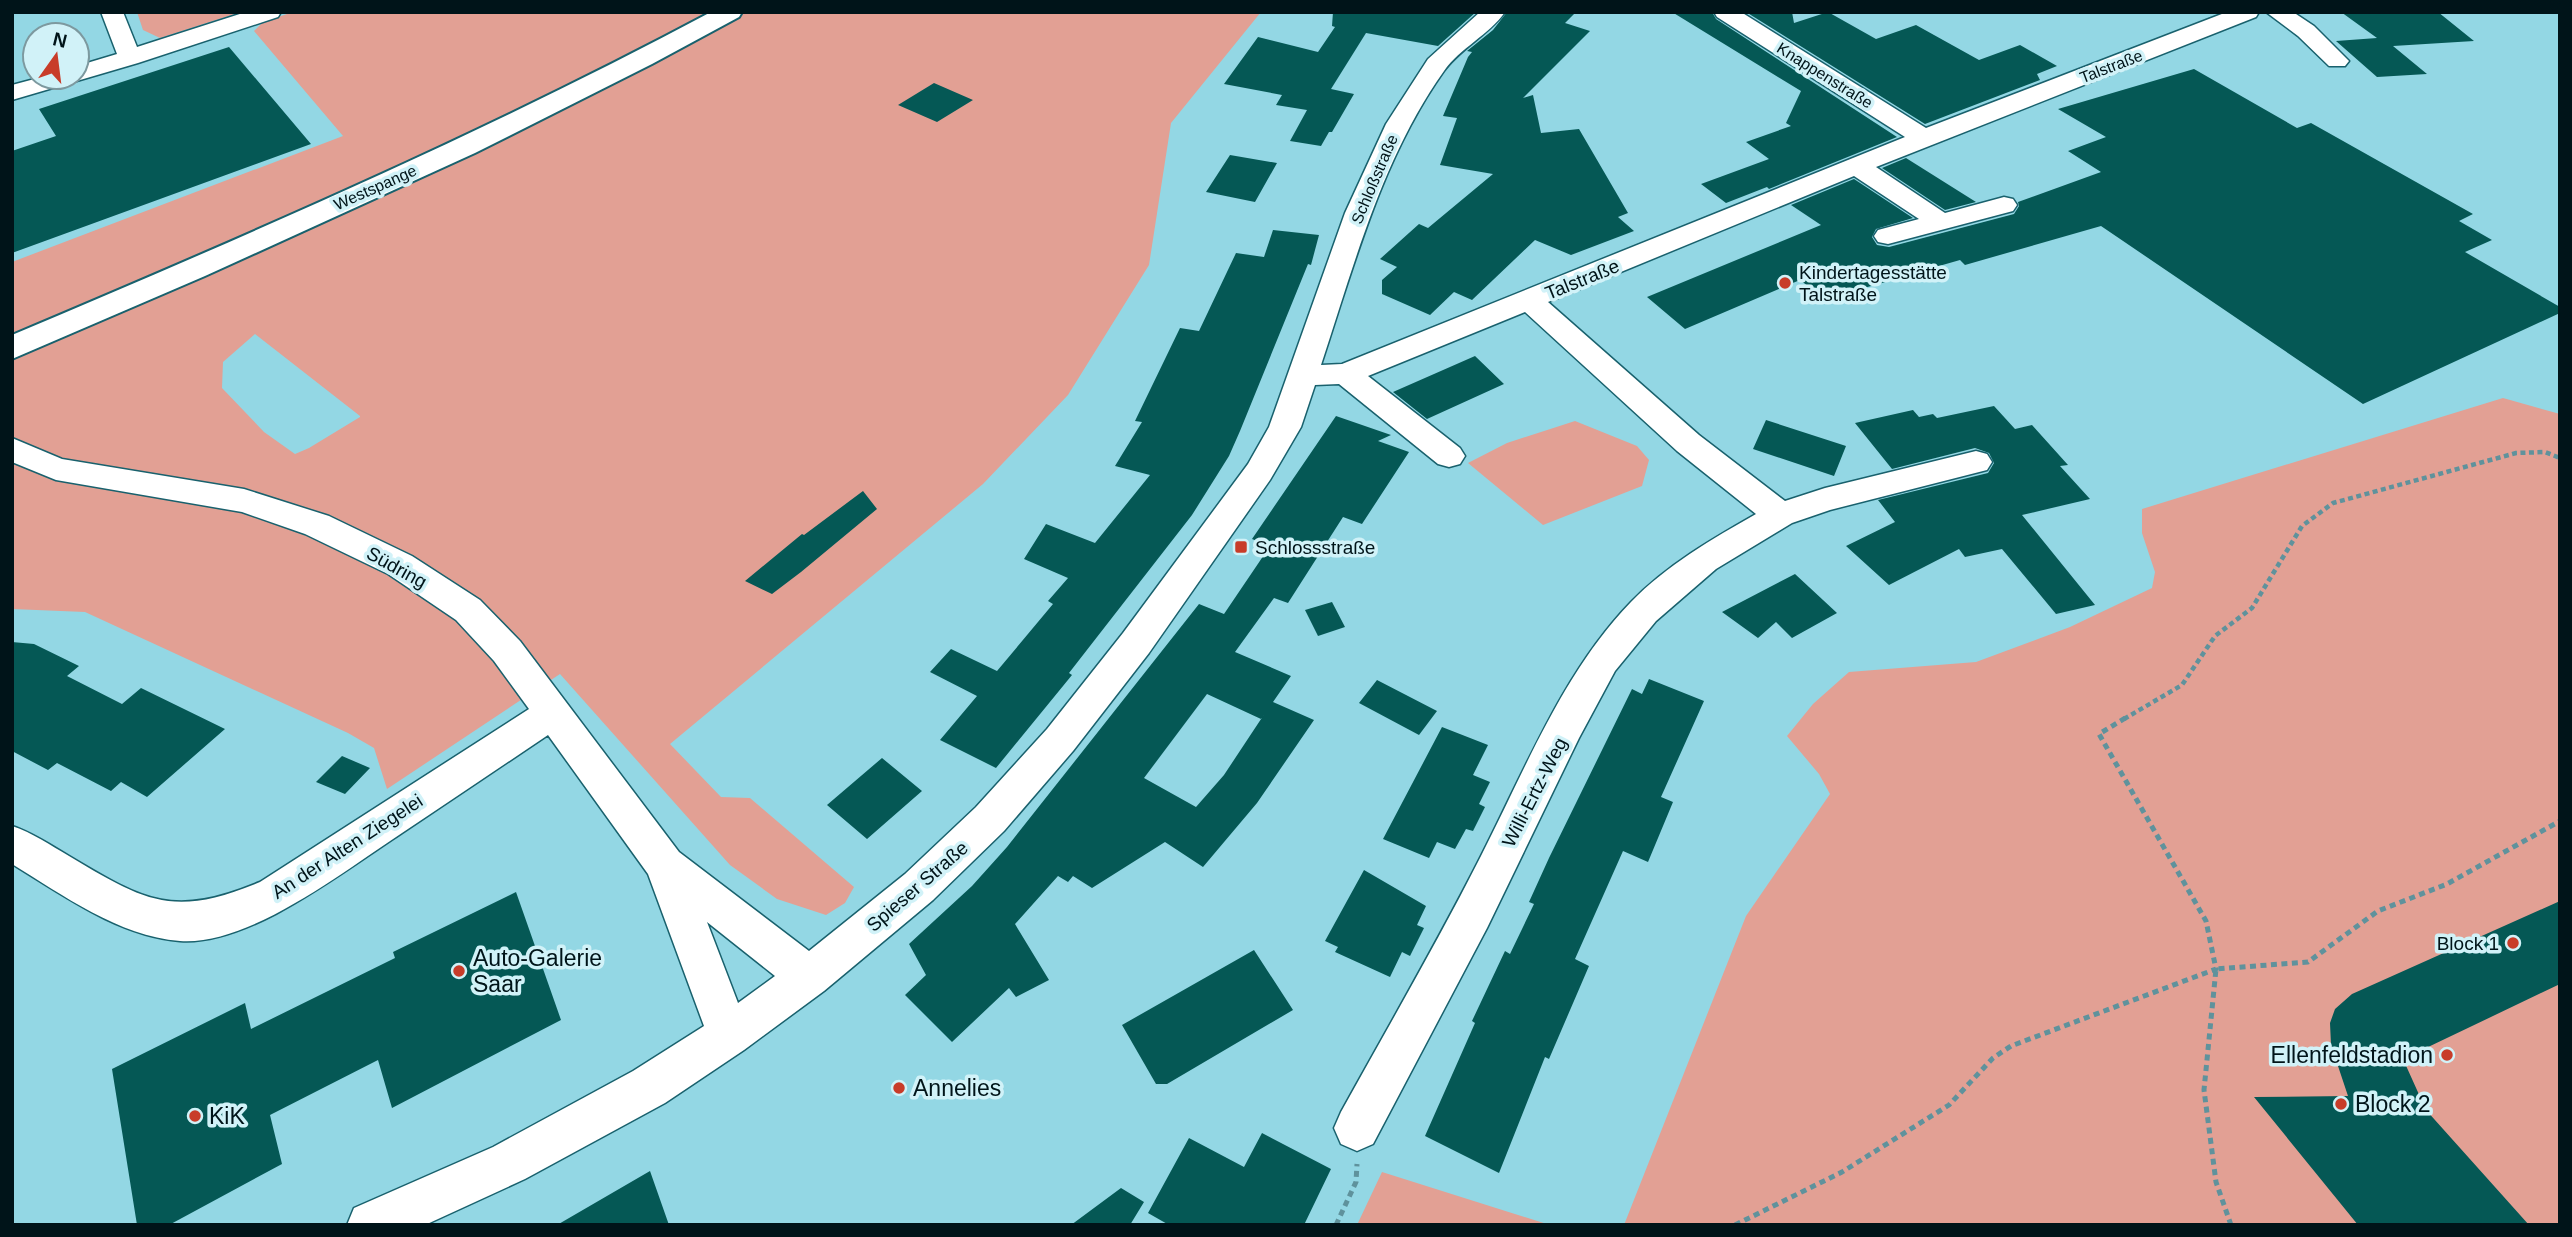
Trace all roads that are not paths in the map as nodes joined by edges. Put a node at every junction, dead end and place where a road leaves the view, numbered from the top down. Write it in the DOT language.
graph roads {
  1 [pos="113,12"];
  2 [pos="270,12"];
  3 [pos="730,12"];
  4 [pos="1494,12"];
  5 [pos="1725,12"];
  6 [pos="2248,12"];
  7 [pos="2277,12"];
  8 [pos="130,58"];
  9 [pos="2337,61"];
  10 [pos="91,70"];
  11 [pos="1924,138"];
  12 [pos="1857,166"];
  13 [pos="2004,205"];
  14 [pos="1941,222"];
  15 [pos="1888,236"];
  16 [pos="1529,300"];
  17 [pos="12,348"];
  18 [pos="1346,374"];
  19 [pos="1303,375"];
  20 [pos="12,449"];
  21 [pos="1449,456"];
  22 [pos="1976,462"];
  23 [pos="1780,515"];
  24 [pos="554,712"];
  25 [pos="12,843"];
  26 [pos="665,865"];
  27 [pos="808,977"];
  28 [pos="729,1035"];
  29 [pos="1357,1128"];
  30 [pos="372,1225"];
  1 -- 8 [label="street"];
  2 -- 8 [label="street"];
  3 -- 17 [label="main road, Westspange"];
  4 -- 19 [label="street, Schloßstraße"];
  5 -- 11 [label="street, Knappenstraße"];
  6 -- 11 [label="street, Talstraße"];
  7 -- 9 [label="street"];
  8 -- 10 [label="street"];
  11 -- 12 [label="street, Talstraße"];
  12 -- 14 [label="street"];
  12 -- 16 [label="street, Talstraße"];
  13 -- 14 [label="street"];
  14 -- 15 [label="street"];
  16 -- 18 [label="street, Talstraße"];
  16 -- 23 [label="street"];
  18 -- 19 [label="street, Talstraße"];
  18 -- 21 [label="street"];
  19 -- 27 [label="street, Spieser Straße"];
  20 -- 24 [label="street, Südring"];
  22 -- 23 [label="street, Willi-Ertz-Weg"];
  23 -- 29 [label="street, Willi-Ertz-Weg"];
  24 -- 25 [label="street, An der Alten Ziegelei"];
  24 -- 26 [label="street, Südring"];
  26 -- 27 [label="street, Südring"];
  26 -- 28 [label="street, Südring"];
  27 -- 28 [label="street, Spieser Straße"];
  28 -- 30 [label="street, Spieser Straße"];
}
